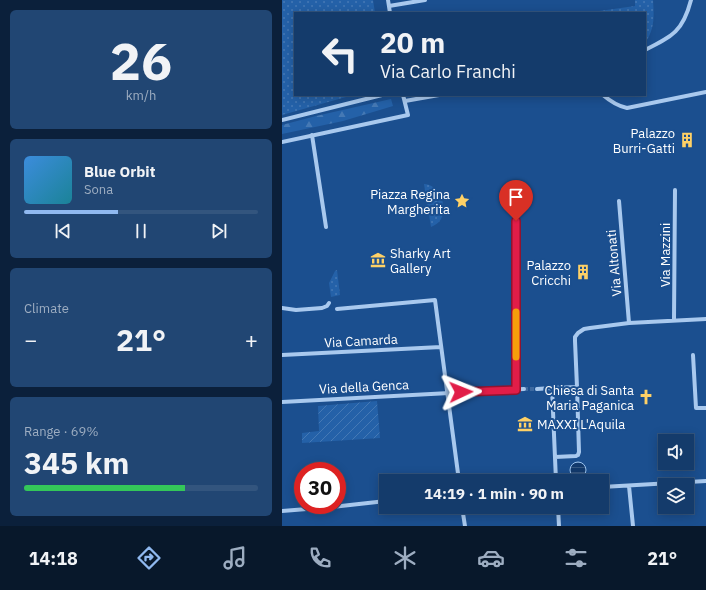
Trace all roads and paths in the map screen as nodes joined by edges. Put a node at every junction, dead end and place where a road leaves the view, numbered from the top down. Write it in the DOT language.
graph roads {
  1 [pos="388,0"];
  2 [pos="425,0"];
  3 [pos="691,0"];
  4 [pos="389,6"];
  5 [pos="390,12"];
  6 [pos="646,49"];
  7 [pos="706,92"];
  8 [pos="378,96"];
  9 [pos="403,96"];
  10 [pos="433,96"];
  11 [pos="604,96"];
  12 [pos="405,101"];
  13 [pos="282,120"];
  14 [pos="312,135"];
  15 [pos="282,142"];
  16 [pos="675,190"];
  17 [pos="619,201"];
  18 [pos="516,221"];
  19 [pos="326,227"];
  20 [pos="329,303"];
  21 [pos="282,308"];
  22 [pos="337,309"];
  23 [pos="706,319"];
  24 [pos="674,320"];
  25 [pos="629,323"];
  26 [pos="441,347"];
  27 [pos="282,354"];
  28 [pos="693,356"];
  29 [pos="577,387"];
  30 [pos="552,388"];
  31 [pos="524,389"];
  32 [pos="537,389"];
  33 [pos="516,390"];
  34 [pos="447,393"];
  35 [pos="282,402"];
  36 [pos="706,408"];
  37 [pos="554,457"];
  38 [pos="458,474"];
  39 [pos="555,474"];
  40 [pos="706,481"];
  41 [pos="629,486"];
  42 [pos="609,487"];
  43 [pos="379,502"];
  44 [pos="282,510"];
  45 [pos="463,514"];
  46 [pos="558,514"];
  47 [pos="464,526"];
  48 [pos="559,526"];
  49 [pos="633,526"];
  1 -- 4 [label="street"];
  2 -- 4 [label="street"];
  3 -- 6 [label="street"];
  4 -- 5 [label="street"];
  7 -- 11 [label="street"];
  8 -- 13 [label="street"];
  9 -- 12 [label="street"];
  10 -- 12 [label="street"];
  12 -- 14 [label="street"];
  14 -- 15 [label="street"];
  14 -- 19 [label="street"];
  16 -- 24 [label="street, Via Mazzini"];
  17 -- 25 [label="street, Via Altonati"];
  18 -- 33 [label="street"];
  20 -- 21 [label="street"];
  22 -- 26 [label="street"];
  23 -- 24 [label="street"];
  24 -- 25 [label="street"];
  25 -- 29 [label="street"];
  26 -- 27 [label="street, Via Camarda"];
  26 -- 34 [label="street"];
  28 -- 36 [label="street"];
  29 -- 30 [label="street"];
  29 -- 37 [label="street"];
  30 -- 32 [label="street"];
  30 -- 37 [label="street"];
  31 -- 33 [label="street, Via della Genca"];
  33 -- 34 [label="street, Via della Genca"];
  34 -- 35 [label="street, Via della Genca"];
  34 -- 38 [label="street"];
  37 -- 39 [label="street"];
  40 -- 41 [label="street"];
  41 -- 42 [label="street"];
  41 -- 49 [label="street"];
  43 -- 44 [label="street"];
  45 -- 47 [label="street"];
  46 -- 48 [label="street"];
}
